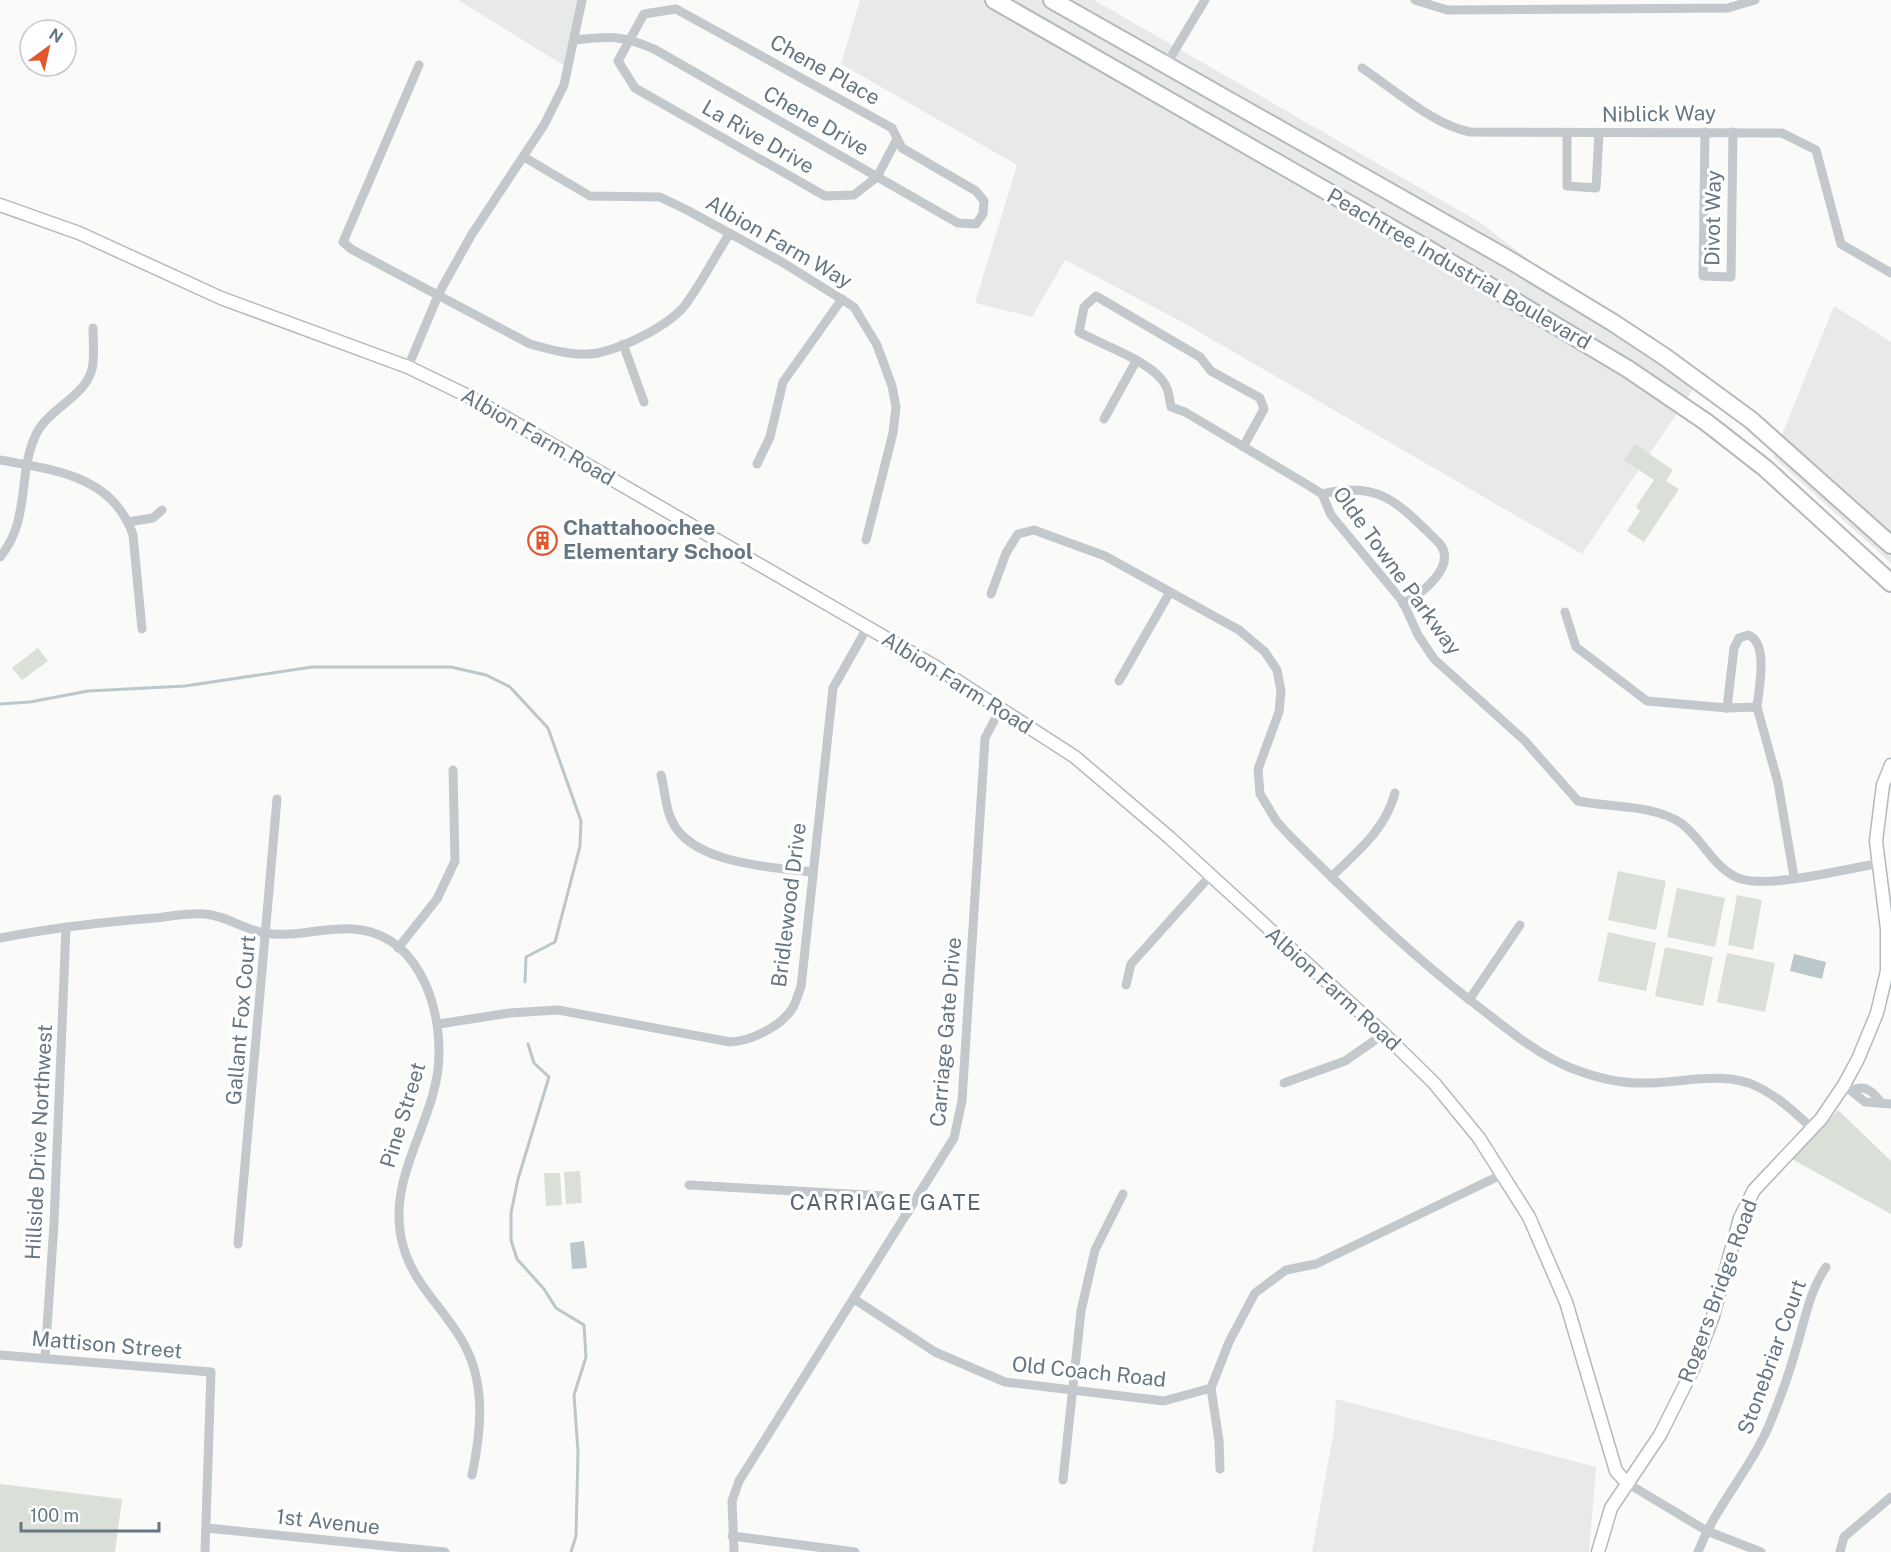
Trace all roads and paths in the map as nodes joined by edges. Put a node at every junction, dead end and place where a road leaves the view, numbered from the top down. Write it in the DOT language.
graph roads {
  1 [pos="582,0"];
  2 [pos="994,0"];
  3 [pos="1052,0"];
  4 [pos="1205,0"];
  5 [pos="1415,0"];
  6 [pos="1755,0"];
  7 [pos="1520,4"];
  8 [pos="628,38"];
  9 [pos="575,40"];
  10 [pos="1166,64"];
  11 [pos="419,65"];
  12 [pos="1362,68"];
  13 [pos="1705,132"];
  14 [pos="1733,132"];
  15 [pos="1599,133"];
  16 [pos="1567,134"];
  17 [pos="897,139"];
  18 [pos="524,157"];
  19 [pos="877,177"];
  20 [pos="0,205"];
  21 [pos="983,214"];
  22 [pos="730,233"];
  23 [pos="1891,273"];
  24 [pos="439,293"];
  25 [pos="842,299"];
  26 [pos="93,328"];
  27 [pos="623,344"];
  28 [pos="1136,361"];
  29 [pos="408,367"];
  30 [pos="644,402"];
  31 [pos="1104,419"];
  32 [pos="1243,447"];
  33 [pos="0,460"];
  34 [pos="758,464"];
  35 [pos="29,466"];
  36 [pos="1322,494"];
  37 [pos="162,510"];
  38 [pos="128,522"];
  39 [pos="866,540"];
  40 [pos="1891,544"];
  41 [pos="0,557"];
  42 [pos="1891,583"];
  43 [pos="1170,592"];
  44 [pos="991,594"];
  45 [pos="1403,604"];
  46 [pos="1565,612"];
  47 [pos="867,628"];
  48 [pos="142,629"];
  49 [pos="1119,681"];
  50 [pos="1758,707"];
  51 [pos="1001,708"];
  52 [pos="1727,708"];
  53 [pos="1891,765"];
  54 [pos="453,770"];
  55 [pos="661,775"];
  56 [pos="1395,793"];
  57 [pos="278,799"];
  58 [pos="1877,864"];
  59 [pos="812,872"];
  60 [pos="1210,876"];
  61 [pos="1331,877"];
  62 [pos="1794,877"];
  63 [pos="1520,925"];
  64 [pos="66,927"];
  65 [pos="267,934"];
  66 [pos="0,938"];
  67 [pos="398,948"];
  68 [pos="1126,985"];
  69 [pos="1469,1000"];
  70 [pos="439,1024"];
  71 [pos="1384,1034"];
  72 [pos="1284,1083"];
  73 [pos="1848,1087"];
  74 [pos="1871,1092"];
  75 [pos="1865,1102"];
  76 [pos="1881,1103"];
  77 [pos="1891,1104"];
  78 [pos="1812,1128"];
  79 [pos="1503,1174"];
  80 [pos="689,1185"];
  81 [pos="1123,1194"];
  82 [pos="908,1213"];
  83 [pos="238,1244"];
  84 [pos="1826,1267"];
  85 [pos="854,1299"];
  86 [pos="0,1354"];
  87 [pos="45,1358"];
  88 [pos="1211,1388"];
  89 [pos="1072,1389"];
  90 [pos="1220,1468"];
  91 [pos="472,1475"];
  92 [pos="1063,1480"];
  93 [pos="1627,1483"];
  94 [pos="1891,1497"];
  95 [pos="207,1528"];
  96 [pos="1707,1531"];
  97 [pos="732,1536"];
  98 [pos="358,1548"];
  99 [pos="205,1552"];
  100 [pos="445,1552"];
  101 [pos="734,1552"];
  102 [pos="855,1552"];
  103 [pos="1598,1552"];
  104 [pos="1698,1552"];
  105 [pos="1761,1552"];
  106 [pos="1840,1552"];
  1 -- 9 [label="street"];
  2 -- 42 [label="highway, Peachtree Industrial Boulevard"];
  3 -- 10 [label="highway, Peachtree Industrial Boulevard"];
  4 -- 10 [label="street"];
  5 -- 7 [label="street"];
  6 -- 7 [label="street"];
  8 -- 9 [label="street"];
  8 -- 17 [label="street, Chene Place"];
  8 -- 19 [label="street, Chene Drive"];
  8 -- 19 [label="street, La Rive Drive"];
  9 -- 18 [label="street"];
  10 -- 40 [label="highway, Peachtree Industrial Boulevard"];
  11 -- 24 [label="street"];
  12 -- 16 [label="street, Niblick Way"];
  13 -- 14 [label="street, Niblick Way"];
  13 -- 14 [label="street, Divot Way"];
  13 -- 15 [label="street, Niblick Way"];
  14 -- 23 [label="street, Niblick Way"];
  15 -- 16 [label="street, Niblick Way"];
  15 -- 16 [label="street"];
  17 -- 19 [label="street, La Rive Drive"];
  17 -- 21 [label="street, Chene Place"];
  18 -- 22 [label="street, Albion Farm Way"];
  18 -- 24 [label="street"];
  19 -- 21 [label="street, Chene Drive"];
  20 -- 29 [label="street, Albion Farm Road"];
  22 -- 25 [label="street, Albion Farm Way"];
  22 -- 27 [label="street"];
  24 -- 27 [label="street"];
  24 -- 29 [label="street"];
  25 -- 34 [label="street"];
  25 -- 39 [label="street, Albion Farm Way"];
  26 -- 35 [label="street"];
  27 -- 30 [label="street"];
  28 -- 31 [label="street"];
  28 -- 32 [label="street, Olde Towne Parkway"];
  28 -- 32 [label="street, Olde Towne Parkway"];
  29 -- 47 [label="street, Albion Farm Road"];
  32 -- 36 [label="street, Olde Towne Parkway"];
  33 -- 35 [label="street"];
  35 -- 38 [label="street"];
  35 -- 41 [label="street"];
  36 -- 45 [label="street, Olde Towne Parkway"];
  36 -- 45 [label="street"];
  37 -- 38 [label="street"];
  38 -- 48 [label="street"];
  43 -- 44 [label="street"];
  43 -- 49 [label="street"];
  43 -- 61 [label="street"];
  45 -- 62 [label="street, Olde Towne Parkway"];
  46 -- 52 [label="street"];
  47 -- 51 [label="street, Albion Farm Road"];
  47 -- 59 [label="street, Bridlewood Drive"];
  50 -- 52 [label="street"];
  50 -- 52 [label="street"];
  50 -- 62 [label="street"];
  51 -- 60 [label="street, Albion Farm Road"];
  51 -- 82 [label="street, Carriage Gate Drive"];
  53 -- 58 [label="street, Rogers Bridge Road"];
  54 -- 67 [label="street"];
  55 -- 59 [label="street"];
  56 -- 61 [label="street"];
  57 -- 65 [label="street, Gallant Fox Court"];
  58 -- 62 [label="street, Olde Towne Parkway"];
  58 -- 73 [label="street, Rogers Bridge Road"];
  59 -- 70 [label="street, Bridlewood Drive"];
  60 -- 68 [label="street"];
  60 -- 71 [label="street, Albion Farm Road"];
  61 -- 69 [label="street"];
  63 -- 69 [label="street"];
  64 -- 65 [label="street, Pine Street"];
  64 -- 66 [label="street, Pine Street"];
  64 -- 87 [label="street, Hillside Drive Northwest"];
  65 -- 67 [label="street, Pine Street"];
  65 -- 83 [label="street, Gallant Fox Court"];
  67 -- 70 [label="street, Pine Street"];
  69 -- 78 [label="street"];
  70 -- 91 [label="street, Pine Street"];
  71 -- 72 [label="street"];
  71 -- 79 [label="street, Albion Farm Road"];
  73 -- 74 [label="street"];
  73 -- 75 [label="street"];
  73 -- 78 [label="street, Rogers Bridge Road"];
  74 -- 75 [label="street"];
  74 -- 76 [label="street"];
  75 -- 76 [label="street"];
  76 -- 77 [label="street"];
  78 -- 93 [label="street, Rogers Bridge Road"];
  79 -- 88 [label="street"];
  79 -- 93 [label="street, Albion Farm Road"];
  80 -- 82 [label="street"];
  81 -- 89 [label="street"];
  82 -- 85 [label="street, Carriage Gate Drive"];
  84 -- 96 [label="street, Stonebriar Court"];
  85 -- 89 [label="street, Old Coach Road"];
  85 -- 97 [label="street, Carriage Gate Drive"];
  86 -- 87 [label="street, Mattison Street"];
  87 -- 95 [label="street, Mattison Street"];
  88 -- 89 [label="street, Old Coach Road"];
  88 -- 90 [label="street"];
  89 -- 92 [label="street"];
  93 -- 96 [label="street"];
  93 -- 103 [label="street, Rogers Bridge Road"];
  94 -- 106 [label="street"];
  95 -- 98 [label="street, 1st Avenue"];
  95 -- 99 [label="street"];
  96 -- 104 [label="street, Stonebriar Court"];
  96 -- 105 [label="street"];
  97 -- 101 [label="street, Carriage Gate Drive"];
  97 -- 102 [label="street"];
  98 -- 100 [label="street, 1st Avenue"];
}
